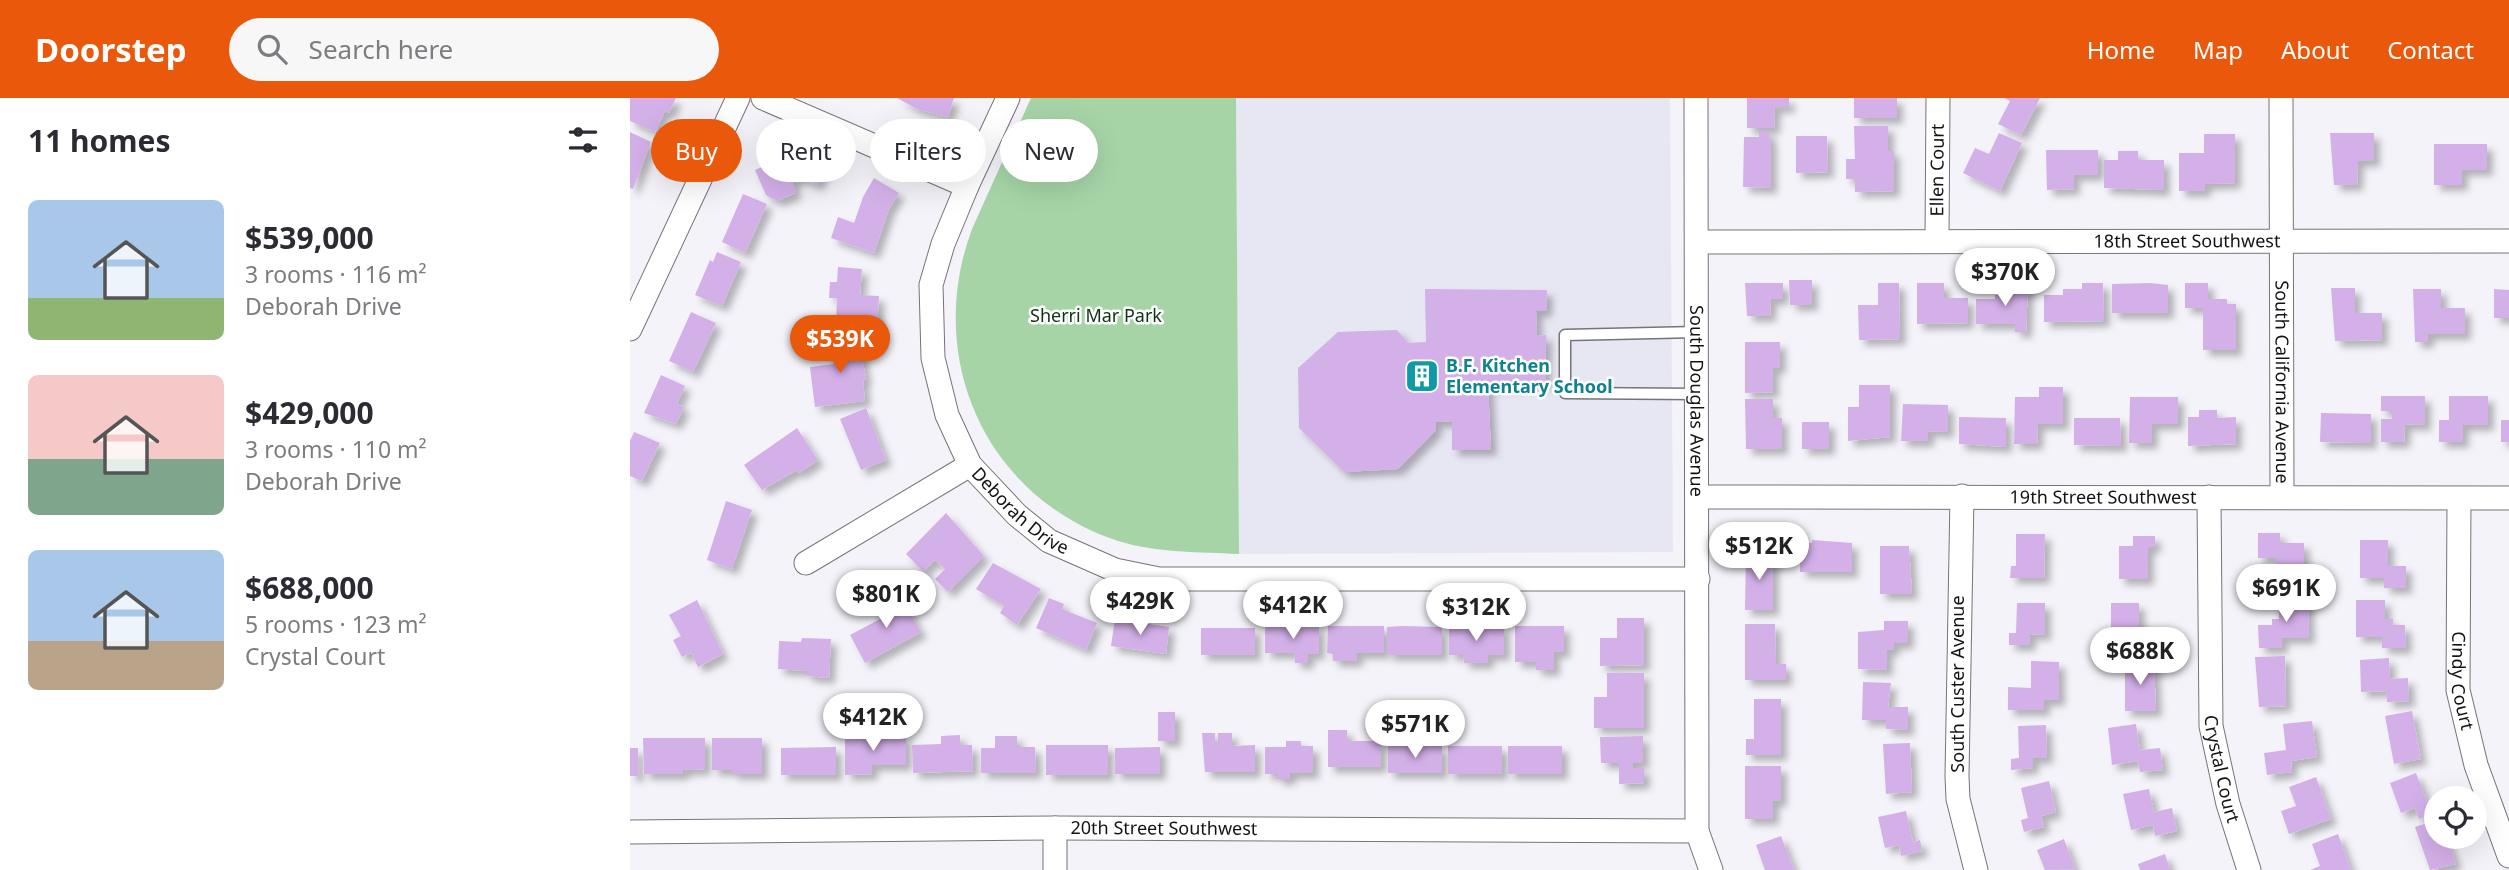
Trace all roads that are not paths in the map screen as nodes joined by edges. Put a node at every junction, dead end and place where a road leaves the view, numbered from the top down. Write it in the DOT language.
graph roads {
  1 [pos="738,98"];
  2 [pos="763,98"];
  3 [pos="1008,98"];
  4 [pos="1696,98"];
  5 [pos="1938,98"];
  6 [pos="2281,98"];
  7 [pos="967,186"];
  8 [pos="1937,240"];
  9 [pos="2282,241"];
  10 [pos="1697,242"];
  11 [pos="2509,242"];
  12 [pos="630,329"];
  13 [pos="1697,332"];
  14 [pos="1698,394"];
  15 [pos="970,465"];
  16 [pos="1962,496"];
  17 [pos="1699,497"];
  18 [pos="2209,498"];
  19 [pos="2282,498"];
  20 [pos="2509,498"];
  21 [pos="2459,499"];
  22 [pos="806,563"];
  23 [pos="1698,579"];
  24 [pos="1055,828"];
  25 [pos="1697,831"];
  26 [pos="630,832"];
  27 [pos="2509,856"];
  28 [pos="1055,870"];
  29 [pos="1712,870"];
  30 [pos="1976,870"];
  31 [pos="2249,870"];
  1 -- 12 [label="street"];
  2 -- 7 [label="street"];
  3 -- 7 [label="street, Deborah Drive"];
  4 -- 10 [label="street, South Douglas Avenue"];
  5 -- 8 [label="street, Ellen Court"];
  6 -- 9 [label="street, South California Avenue"];
  7 -- 15 [label="street, Deborah Drive"];
  8 -- 9 [label="street, 18th Street Southwest"];
  8 -- 10 [label="street, 18th Street Southwest"];
  9 -- 11 [label="street, 18th Street Southwest"];
  9 -- 19 [label="street, South California Avenue"];
  10 -- 13 [label="street, South Douglas Avenue"];
  13 -- 14 [label="street, South Douglas Avenue"];
  13 -- 14 [label="lane"];
  14 -- 17 [label="street, South Douglas Avenue"];
  15 -- 22 [label="street"];
  15 -- 23 [label="street, Deborah Drive"];
  16 -- 17 [label="street, 19th Street Southwest"];
  16 -- 18 [label="street, 19th Street Southwest"];
  16 -- 30 [label="street, South Custer Avenue"];
  17 -- 23 [label="street, South Douglas Avenue"];
  18 -- 19 [label="street, 19th Street Southwest"];
  18 -- 31 [label="street, Crystal Court"];
  19 -- 21 [label="street, 19th Street Southwest"];
  20 -- 21 [label="street, 19th Street Southwest"];
  21 -- 27 [label="street, Cindy Court"];
  23 -- 25 [label="street, South Douglas Avenue"];
  24 -- 25 [label="street, 20th Street Southwest"];
  24 -- 26 [label="street, 20th Street Southwest"];
  24 -- 28 [label="street"];
  25 -- 29 [label="street, South Douglas Avenue"];
}
